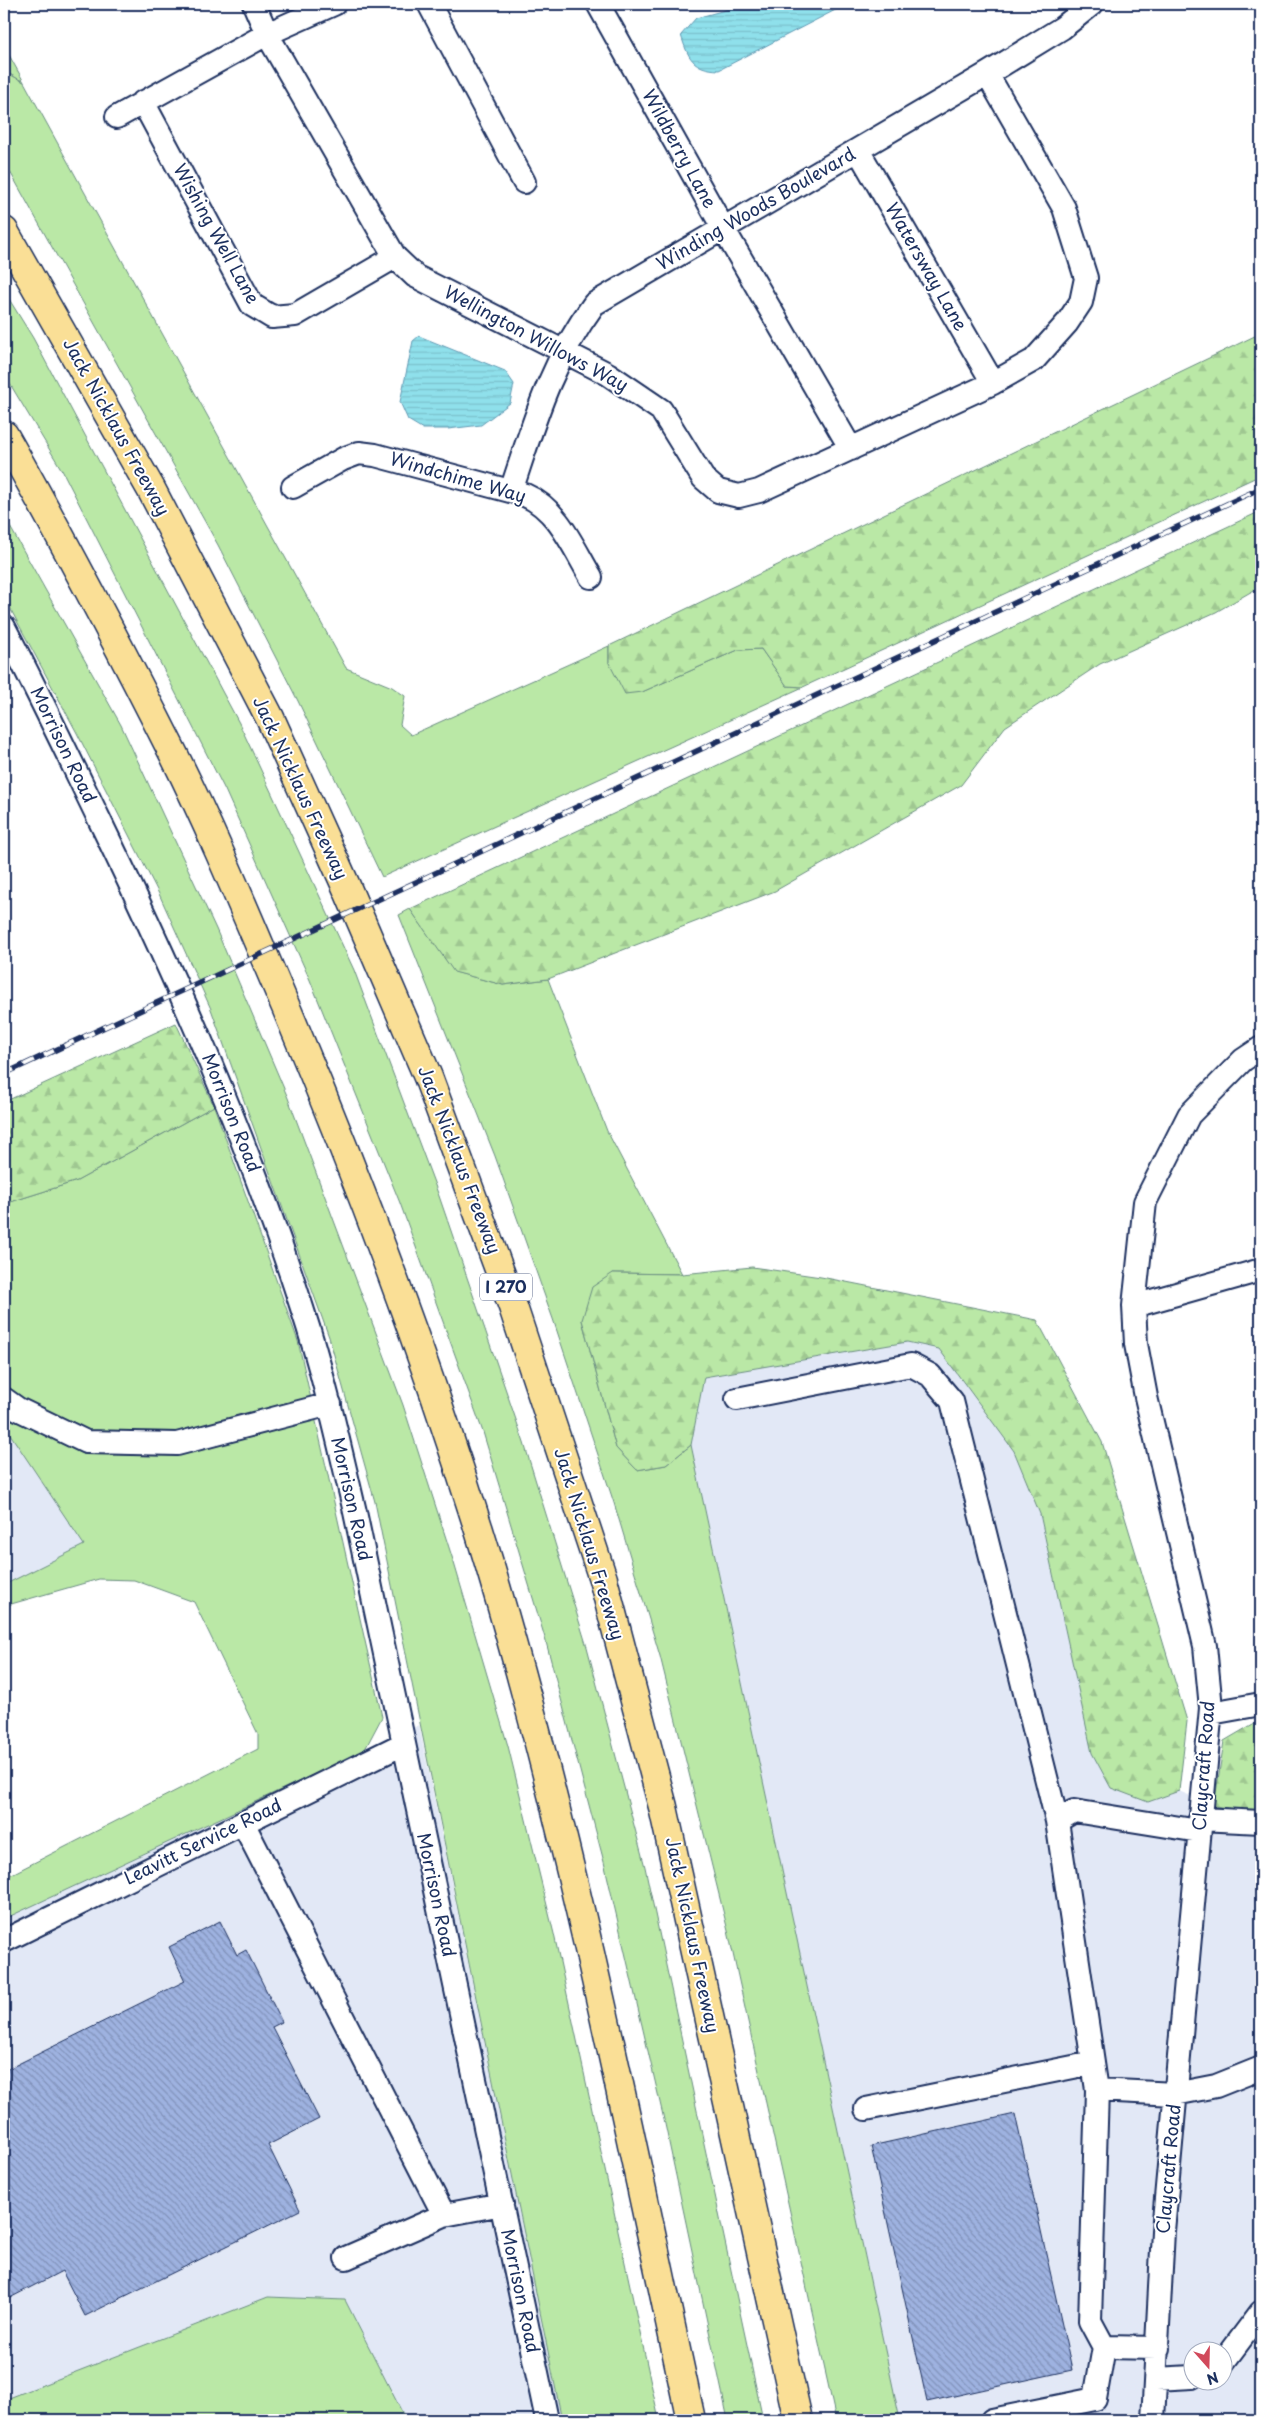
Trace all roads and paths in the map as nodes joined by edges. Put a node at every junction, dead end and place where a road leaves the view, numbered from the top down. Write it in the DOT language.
graph roads {
  1 [pos="254,4"];
  2 [pos="334,4"];
  3 [pos="429,4"];
  4 [pos="598,4"];
  5 [pos="1092,4"];
  6 [pos="267,34"];
  7 [pos="987,74"];
  8 [pos="143,102"];
  9 [pos="117,117"];
  10 [pos="858,150"];
  11 [pos="524,182"];
  12 [pos="723,228"];
  13 [pos="4,231"];
  14 [pos="395,257"];
  15 [pos="563,350"];
  16 [pos="993,384"];
  17 [pos="4,435"];
  18 [pos="851,449"];
  19 [pos="4,461"];
  20 [pos="293,487"];
  21 [pos="511,491"];
  22 [pos="42,503"];
  23 [pos="591,577"];
  24 [pos="4,627"];
  25 [pos="1252,1054"];
  26 [pos="1261,1270"];
  27 [pos="1134,1306"];
  28 [pos="4,1399"];
  29 [pos="737,1399"];
  30 [pos="330,1404"];
  31 [pos="1261,1704"];
  32 [pos="1211,1714"];
  33 [pos="403,1744"];
  34 [pos="1057,1821"];
  35 [pos="1261,1822"];
  36 [pos="242,1823"];
  37 [pos="1199,1825"];
  38 [pos="4,1941"];
  39 [pos="1093,2063"];
  40 [pos="1261,2068"];
  41 [pos="1097,2090"];
  42 [pos="1175,2094"];
  43 [pos="866,2109"];
  44 [pos="502,2204"];
  45 [pos="444,2215"];
  46 [pos="346,2258"];
  47 [pos="1261,2312"];
  48 [pos="1104,2347"];
  49 [pos="1158,2348"];
  50 [pos="1232,2351"];
  51 [pos="1182,2378"];
  52 [pos="1156,2379"];
  53 [pos="547,2420"];
  54 [pos="691,2420"];
  55 [pos="798,2420"];
  56 [pos="992,2420"];
  57 [pos="1153,2420"];
  1 -- 6 [label="street, Wellington Willows Way"];
  2 -- 6 [label="street"];
  3 -- 11 [label="street"];
  4 -- 12 [label="street, Wildberry Lane"];
  5 -- 7 [label="street, Winding Woods Boulevard"];
  6 -- 8 [label="street"];
  6 -- 14 [label="street, Wellington Willows Way"];
  7 -- 10 [label="street, Winding Woods Boulevard"];
  7 -- 16 [label="street, Wellington Willows Way"];
  8 -- 9 [label="street"];
  8 -- 14 [label="street, Wishing Well Lane"];
  10 -- 12 [label="street, Winding Woods Boulevard"];
  10 -- 16 [label="street, Watersway Lane"];
  12 -- 15 [label="street, Winding Woods Boulevard"];
  12 -- 18 [label="street, Wildberry Lane"];
  13 -- 55 [label="highway, Jack Nicklaus Freeway / I 270"];
  14 -- 15 [label="street, Wellington Willows Way"];
  15 -- 18 [label="street, Wellington Willows Way"];
  15 -- 21 [label="street, Winding Woods Boulevard"];
  16 -- 18 [label="street, Wellington Willows Way"];
  17 -- 22 [label="highway"];
  19 -- 22 [label="highway"];
  20 -- 21 [label="street, Windchime Way"];
  21 -- 23 [label="street, Windchime Way"];
  22 -- 54 [label="highway"];
  24 -- 30 [label="street, Morrison Road"];
  25 -- 27 [label="street, Claycraft Road"];
  26 -- 27 [label="street"];
  27 -- 32 [label="street, Claycraft Road"];
  28 -- 30 [label="street"];
  29 -- 34 [label="street"];
  30 -- 33 [label="street, Morrison Road"];
  31 -- 32 [label="street"];
  32 -- 37 [label="street, Claycraft Road"];
  33 -- 36 [label="street, Leavitt Service Road"];
  33 -- 44 [label="street, Morrison Road"];
  34 -- 37 [label="street"];
  34 -- 39 [label="street"];
  35 -- 37 [label="street"];
  36 -- 38 [label="street, Leavitt Service Road"];
  36 -- 45 [label="street"];
  37 -- 42 [label="street, Claycraft Road"];
  39 -- 41 [label="street"];
  39 -- 43 [label="street"];
  40 -- 42 [label="street"];
  41 -- 42 [label="street"];
  41 -- 48 [label="street"];
  42 -- 49 [label="street, Claycraft Road"];
  44 -- 45 [label="street"];
  44 -- 53 [label="street, Morrison Road"];
  45 -- 46 [label="street"];
  47 -- 50 [label="street"];
  48 -- 49 [label="street"];
  48 -- 56 [label="street"];
  49 -- 52 [label="street, Claycraft Road"];
  51 -- 52 [label="street"];
  52 -- 57 [label="street, Claycraft Road"];
}
